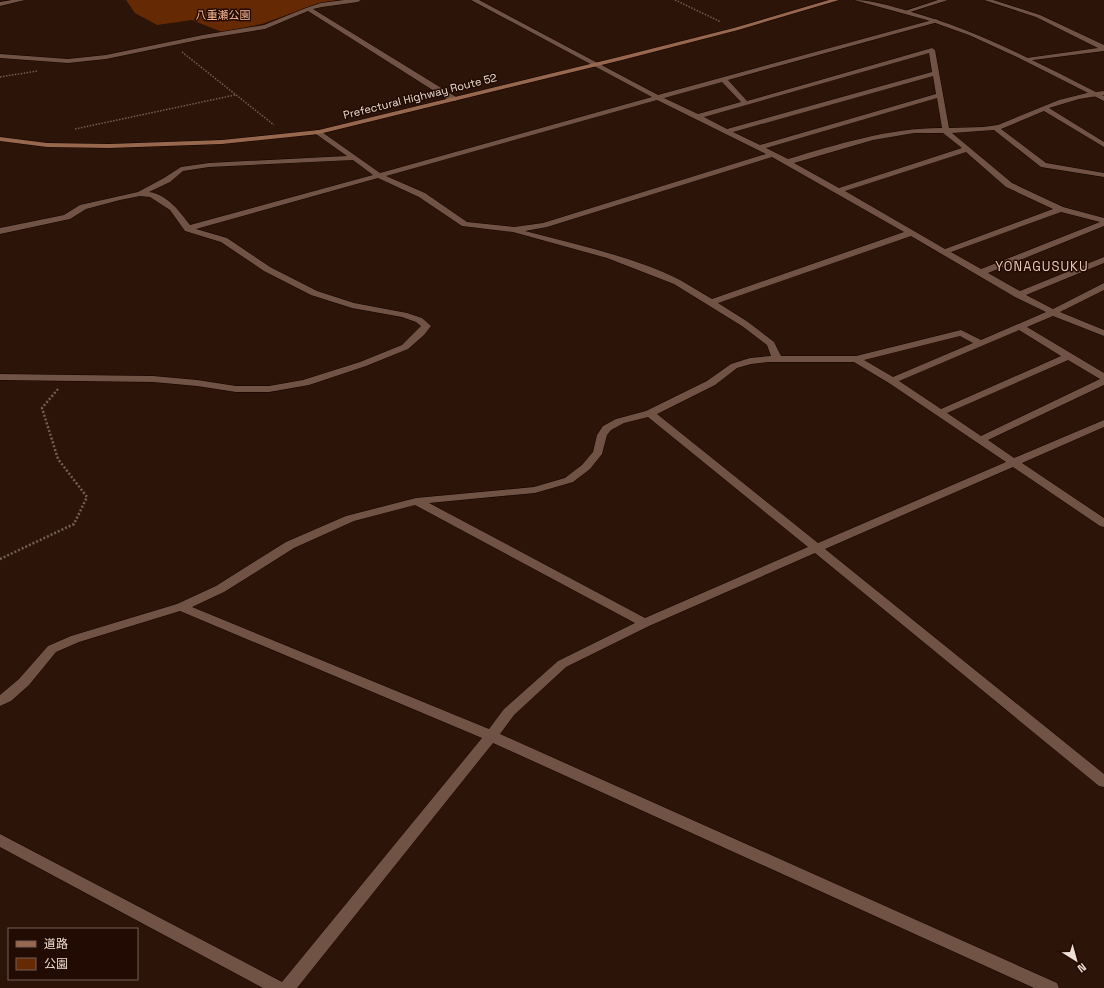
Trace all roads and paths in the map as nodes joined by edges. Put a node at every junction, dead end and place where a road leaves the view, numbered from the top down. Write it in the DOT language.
graph roads {
  1 [pos="22,0"];
  2 [pos="358,0"];
  3 [pos="474,0"];
  4 [pos="675,0"];
  5 [pos="836,0"];
  6 [pos="857,0"];
  7 [pos="945,0"];
  8 [pos="987,0"];
  9 [pos="0,4"];
  10 [pos="308,9"];
  11 [pos="906,12"];
  12 [pos="936,21"];
  13 [pos="736,29"];
  14 [pos="172,44"];
  15 [pos="1104,49"];
  16 [pos="0,56"];
  17 [pos="1027,60"];
  18 [pos="597,65"];
  19 [pos="936,74"];
  20 [pos="723,79"];
  21 [pos="1092,93"];
  22 [pos="1104,93"];
  23 [pos="235,95"];
  24 [pos="940,95"];
  25 [pos="657,97"];
  26 [pos="453,99"];
  27 [pos="1104,99"];
  28 [pos="745,103"];
  29 [pos="1044,108"];
  30 [pos="697,117"];
  31 [pos="996,128"];
  32 [pos="75,129"];
  33 [pos="946,131"];
  34 [pos="319,132"];
  35 [pos="727,132"];
  36 [pos="286,136"];
  37 [pos="0,139"];
  38 [pos="1104,145"];
  39 [pos="760,147"];
  40 [pos="967,149"];
  41 [pos="773,154"];
  42 [pos="355,158"];
  43 [pos="787,162"];
  44 [pos="1104,175"];
  45 [pos="380,176"];
  46 [pos="838,191"];
  47 [pos="140,194"];
  48 [pos="1060,209"];
  49 [pos="1104,222"];
  50 [pos="188,228"];
  51 [pos="514,230"];
  52 [pos="0,231"];
  53 [pos="911,233"];
  54 [pos="944,252"];
  55 [pos="1104,260"];
  56 [pos="980,273"];
  57 [pos="1104,286"];
  58 [pos="1018,295"];
  59 [pos="710,303"];
  60 [pos="1052,313"];
  61 [pos="1020,327"];
  62 [pos="1104,333"];
  63 [pos="980,343"];
  64 [pos="1069,356"];
  65 [pos="856,359"];
  66 [pos="778,360"];
  67 [pos="0,377"];
  68 [pos="1104,377"];
  69 [pos="67,378"];
  70 [pos="892,381"];
  71 [pos="1104,381"];
  72 [pos="650,413"];
  73 [pos="940,413"];
  74 [pos="1104,423"];
  75 [pos="980,440"];
  76 [pos="1014,463"];
  77 [pos="416,501"];
  78 [pos="1104,523"];
  79 [pos="818,548"];
  80 [pos="0,559"];
  81 [pos="181,607"];
  82 [pos="645,623"];
  83 [pos="0,701"];
  84 [pos="491,736"];
  85 [pos="1104,782"];
  86 [pos="0,840"];
  87 [pos="278,988"];
  88 [pos="287,988"];
  89 [pos="1051,988"];
  1 -- 9 [label="street"];
  2 -- 10 [label="street"];
  3 -- 18 [label="street"];
  4 -- 13 [label="path"];
  5 -- 13 [label="main road, Prefectural Highway Route 52"];
  6 -- 11 [label="street"];
  7 -- 11 [label="street"];
  8 -- 15 [label="street"];
  10 -- 14 [label="street"];
  10 -- 26 [label="street"];
  11 -- 12 [label="street"];
  12 -- 17 [label="street"];
  12 -- 20 [label="street"];
  13 -- 18 [label="main road, Prefectural Highway Route 52"];
  14 -- 16 [label="street"];
  14 -- 23 [label="path"];
  15 -- 17 [label="street"];
  17 -- 21 [label="street"];
  18 -- 25 [label="street"];
  18 -- 26 [label="main road, Prefectural Highway Route 52"];
  19 -- 24 [label="street"];
  19 -- 28 [label="street"];
  19 -- 35 [label="street"];
  20 -- 25 [label="street"];
  20 -- 28 [label="street"];
  21 -- 22 [label="street"];
  21 -- 27 [label="street"];
  21 -- 29 [label="street"];
  23 -- 32 [label="path"];
  23 -- 36 [label="path"];
  24 -- 33 [label="street"];
  24 -- 39 [label="street"];
  25 -- 30 [label="street"];
  25 -- 45 [label="street"];
  26 -- 34 [label="main road, Prefectural Highway Route 52"];
  28 -- 30 [label="street"];
  29 -- 31 [label="street"];
  29 -- 38 [label="street"];
  30 -- 35 [label="street"];
  31 -- 33 [label="street"];
  31 -- 44 [label="street"];
  33 -- 40 [label="street"];
  33 -- 43 [label="street"];
  34 -- 36 [label="main road, Prefectural Highway Route 52"];
  34 -- 42 [label="street"];
  35 -- 39 [label="street"];
  36 -- 37 [label="main road, Prefectural Highway Route 52"];
  39 -- 41 [label="street"];
  40 -- 46 [label="street"];
  40 -- 48 [label="street"];
  41 -- 43 [label="street"];
  41 -- 51 [label="street"];
  42 -- 45 [label="street"];
  42 -- 47 [label="street"];
  43 -- 46 [label="street"];
  45 -- 50 [label="street"];
  45 -- 51 [label="street"];
  46 -- 53 [label="street"];
  47 -- 50 [label="street"];
  47 -- 52 [label="street"];
  48 -- 49 [label="street"];
  48 -- 54 [label="street"];
  49 -- 56 [label="street"];
  50 -- 69 [label="street"];
  51 -- 59 [label="street"];
  53 -- 54 [label="street"];
  53 -- 59 [label="street"];
  54 -- 56 [label="street"];
  55 -- 58 [label="street"];
  56 -- 58 [label="street"];
  57 -- 60 [label="street"];
  58 -- 60 [label="street"];
  59 -- 66 [label="street"];
  60 -- 61 [label="street"];
  60 -- 62 [label="street"];
  61 -- 63 [label="street"];
  61 -- 64 [label="street"];
  63 -- 65 [label="street"];
  63 -- 70 [label="street"];
  64 -- 68 [label="street"];
  64 -- 73 [label="street"];
  65 -- 66 [label="street"];
  65 -- 70 [label="street"];
  66 -- 72 [label="street"];
  67 -- 69 [label="street"];
  69 -- 80 [label="path"];
  70 -- 73 [label="street"];
  71 -- 75 [label="street"];
  72 -- 77 [label="street"];
  72 -- 79 [label="street"];
  73 -- 75 [label="street"];
  74 -- 76 [label="street"];
  75 -- 76 [label="street"];
  76 -- 78 [label="street"];
  76 -- 79 [label="street"];
  77 -- 81 [label="street"];
  77 -- 82 [label="street"];
  79 -- 82 [label="street"];
  79 -- 85 [label="street"];
  81 -- 83 [label="street"];
  81 -- 84 [label="street"];
  82 -- 84 [label="street"];
  84 -- 88 [label="street"];
  84 -- 89 [label="street"];
  86 -- 87 [label="street"];
}
